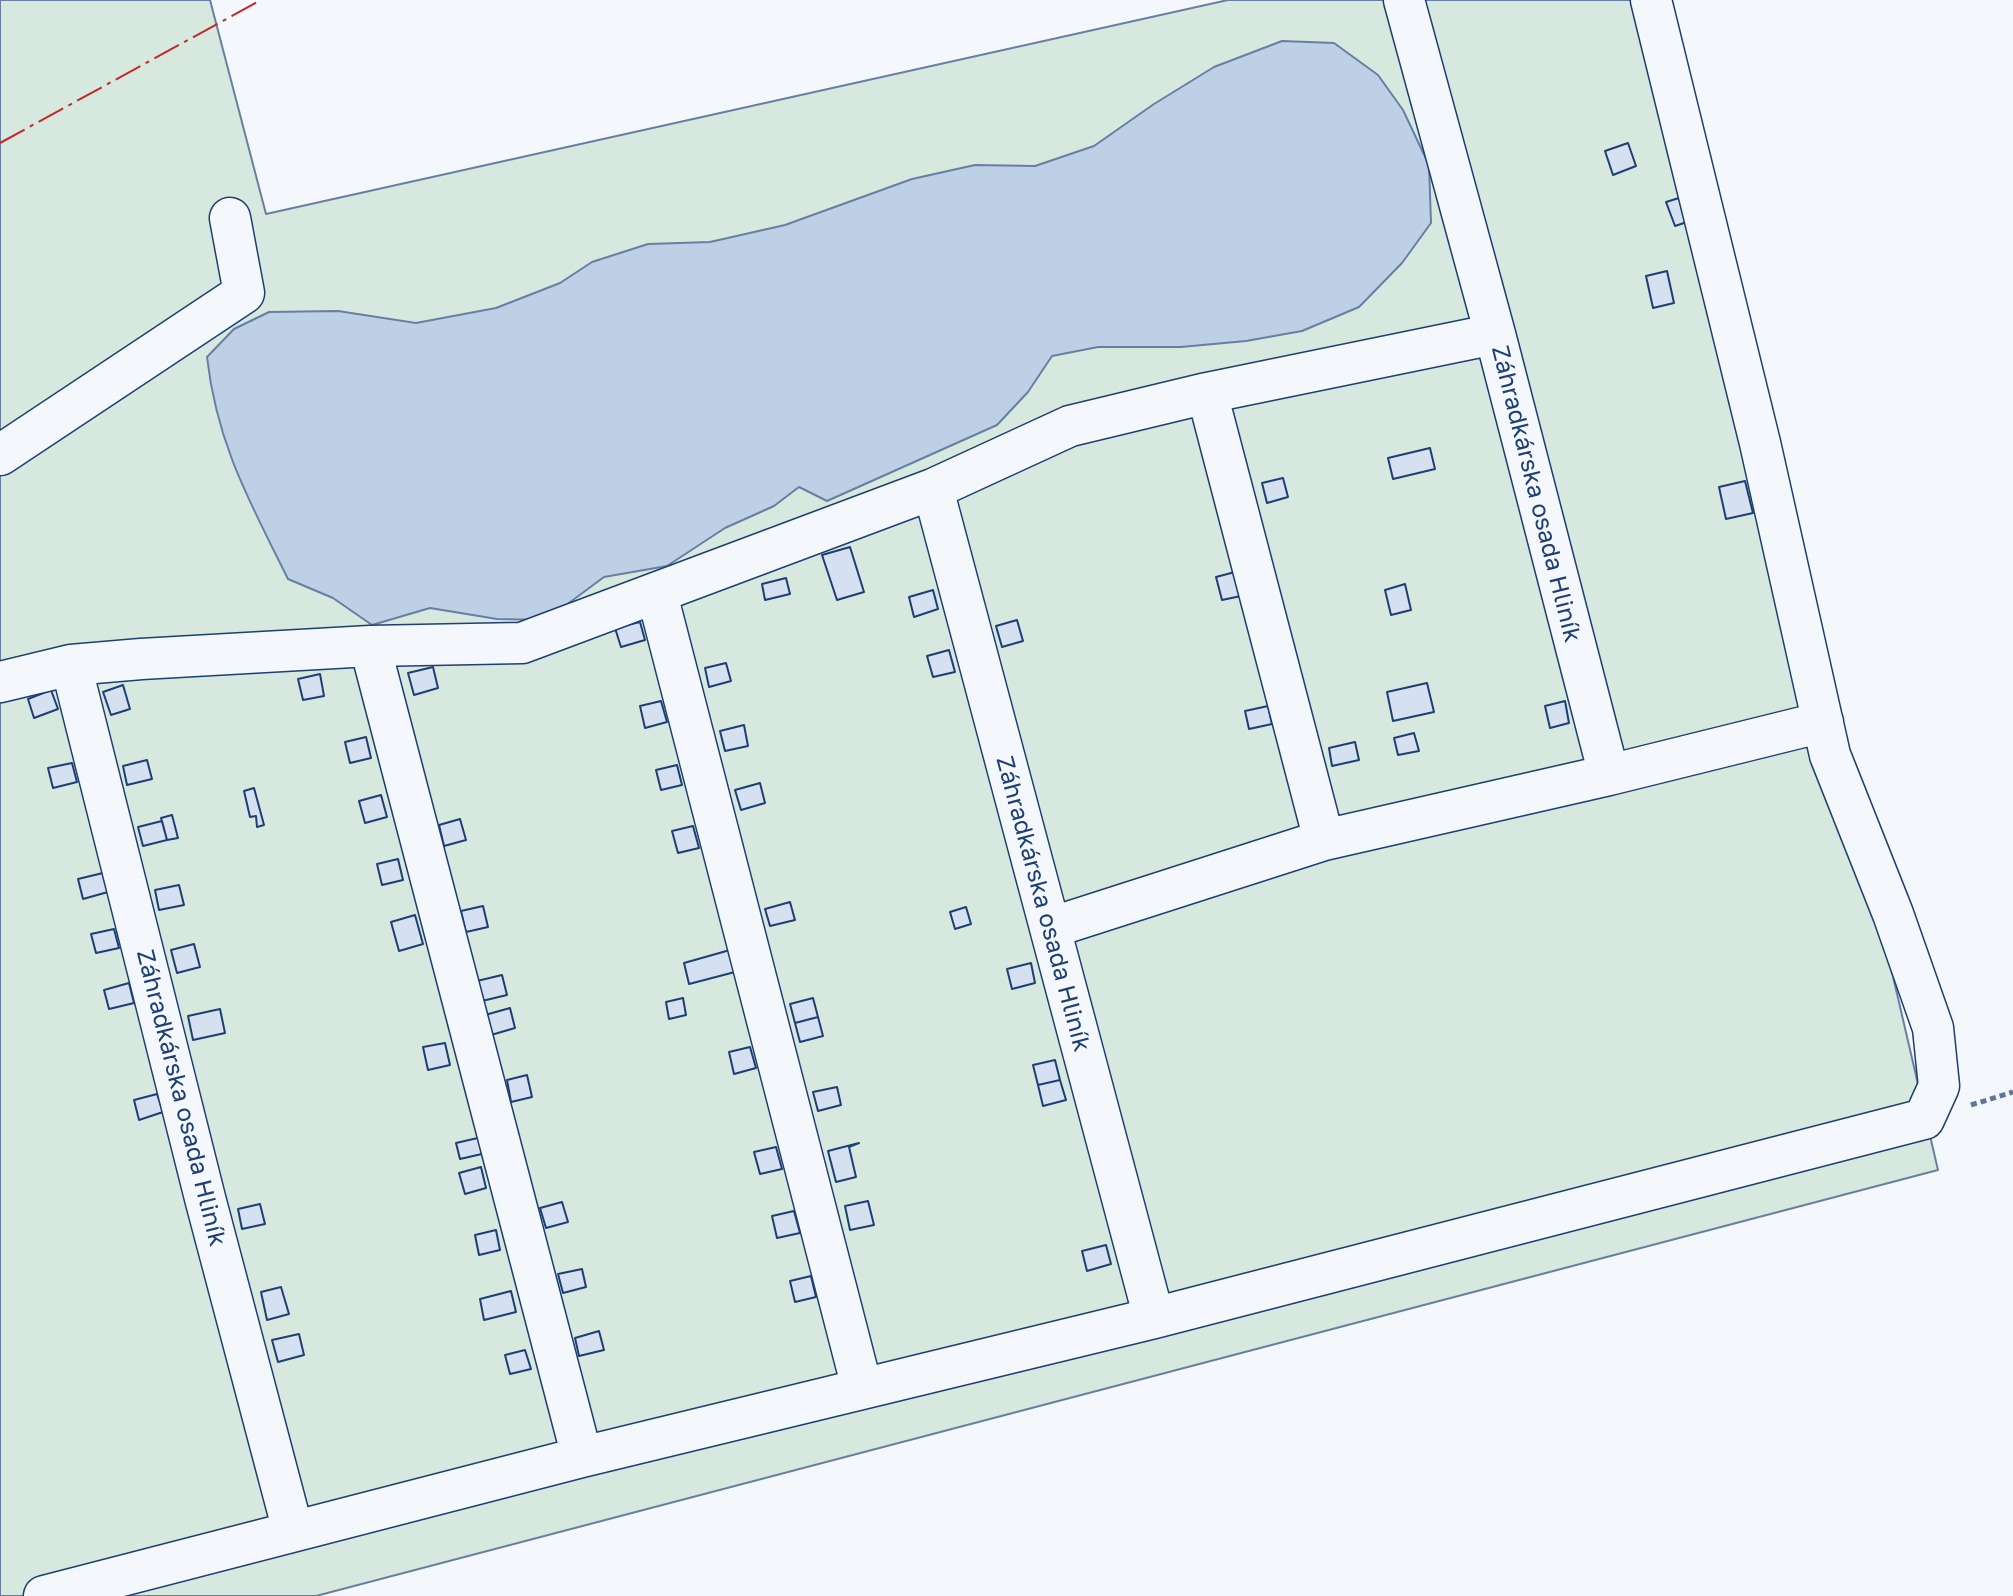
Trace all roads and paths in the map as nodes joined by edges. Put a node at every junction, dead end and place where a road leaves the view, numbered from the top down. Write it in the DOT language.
graph roads {
  1 [pos="1404,0"];
  2 [pos="1651,0"];
  3 [pos="230,218"];
  4 [pos="1495,334"];
  5 [pos="1207,393"];
  6 [pos="0,455"];
  7 [pos="933,489"];
  8 [pos="657,594"];
  9 [pos="370,646"];
  10 [pos="71,665"];
  11 [pos="0,682"];
  12 [pos="1823,722"];
  13 [pos="1609,775"];
  14 [pos="1324,840"];
  15 [pos="1050,928"];
  16 [pos="1154,1318"];
  17 [pos="862,1388"];
  18 [pos="582,1457"];
  19 [pos="293,1531"];
  20 [pos="44,1596"];
  1 -- 4 [label="lane, Záhradkárska osada Hliník"];
  2 -- 12 [label="lane"];
  3 -- 6 [label="lane"];
  4 -- 5 [label="lane"];
  4 -- 13 [label="lane, Záhradkárska osada Hliník"];
  5 -- 7 [label="lane"];
  5 -- 14 [label="lane"];
  7 -- 8 [label="lane"];
  7 -- 15 [label="lane, Záhradkárska osada Hliník"];
  8 -- 9 [label="lane"];
  8 -- 17 [label="lane"];
  9 -- 10 [label="lane"];
  9 -- 18 [label="lane"];
  10 -- 11 [label="lane"];
  10 -- 19 [label="lane, Záhradkárska osada Hliník"];
  12 -- 13 [label="lane"];
  12 -- 16 [label="lane"];
  13 -- 14 [label="lane"];
  14 -- 15 [label="lane"];
  15 -- 16 [label="lane, Záhradkárska osada Hliník"];
  16 -- 17 [label="lane"];
  17 -- 18 [label="lane"];
  18 -- 19 [label="lane"];
  19 -- 20 [label="lane"];
}
